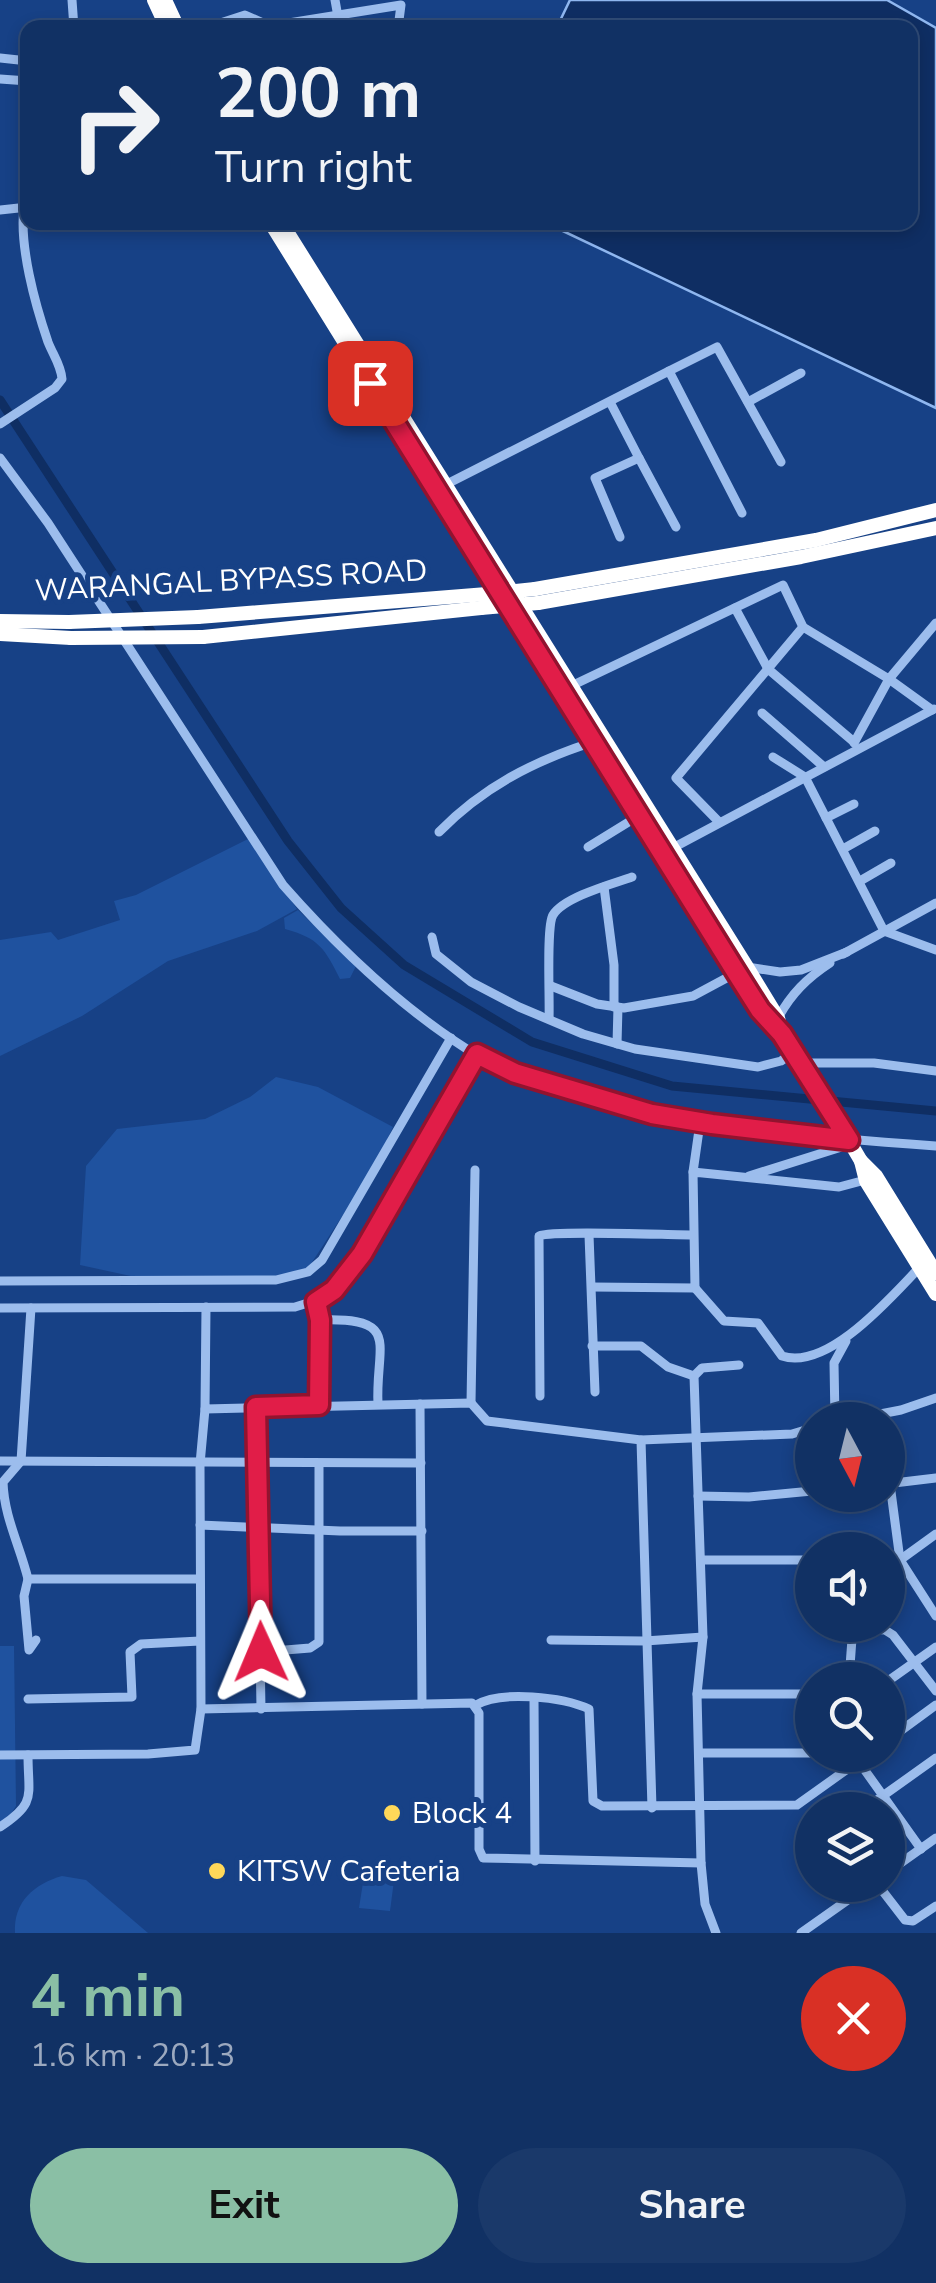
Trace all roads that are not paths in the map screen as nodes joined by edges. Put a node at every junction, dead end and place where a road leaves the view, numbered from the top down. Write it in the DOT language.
graph roads {
  1 [pos="230,20"];
  2 [pos="257,20"];
  3 [pos="345,20"];
  4 [pos="399,20"];
  5 [pos="0,58"];
  6 [pos="16,60"];
  7 [pos="20,60"];
  8 [pos="5,79"];
  9 [pos="22,230"];
  10 [pos="275,230"];
  11 [pos="287,230"];
  12 [pos="669,371"];
  13 [pos="801,373"];
  14 [pos="610,402"];
  15 [pos="748,402"];
  16 [pos="0,424"];
  17 [pos="0,458"];
  18 [pos="639,458"];
  19 [pos="780,462"];
  20 [pos="440,488"];
  21 [pos="936,510"];
  22 [pos="742,512"];
  23 [pos="676,527"];
  24 [pos="936,528"];
  25 [pos="620,537"];
  26 [pos="536,596"];
  27 [pos="484,601"];
  28 [pos="735,608"];
  29 [pos="0,620"];
  30 [pos="936,623"];
  31 [pos="804,627"];
  32 [pos="70,630"];
  33 [pos="0,634"];
  34 [pos="768,668"];
  35 [pos="889,680"];
  36 [pos="569,686"];
  37 [pos="934,709"];
  38 [pos="762,713"];
  39 [pos="593,742"];
  40 [pos="854,746"];
  41 [pos="774,757"];
  42 [pos="824,766"];
  43 [pos="804,777"];
  44 [pos="854,804"];
  45 [pos="640,815"];
  46 [pos="826,818"];
  47 [pos="719,822"];
  48 [pos="875,831"];
  49 [pos="439,832"];
  50 [pos="588,847"];
  51 [pos="843,849"];
  52 [pos="668,851"];
  53 [pos="891,864"];
  54 [pos="632,877"];
  55 [pos="860,881"];
  56 [pos="604,886"];
  57 [pos="936,902"];
  58 [pos="884,931"];
  59 [pos="432,937"];
  60 [pos="936,950"];
  61 [pos="847,952"];
  62 [pos="741,970"];
  63 [pos="551,986"];
  64 [pos="616,1007"];
  65 [pos="549,1019"];
  66 [pos="780,1026"];
  67 [pos="450,1038"];
  68 [pos="617,1044"];
  69 [pos="477,1054"];
  70 [pos="801,1063"];
  71 [pos="936,1071"];
  72 [pos="700,1122"];
  73 [pos="849,1140"];
  74 [pos="936,1146"];
  75 [pos="475,1170"];
  76 [pos="693,1172"];
  77 [pos="745,1177"];
  78 [pos="871,1178"];
  79 [pos="589,1235"];
  80 [pos="692,1235"];
  81 [pos="919,1268"];
  82 [pos="936,1273"];
  83 [pos="0,1281"];
  84 [pos="592,1287"];
  85 [pos="696,1288"];
  86 [pos="936,1294"];
  87 [pos="316,1302"];
  88 [pos="206,1307"];
  89 [pos="0,1308"];
  90 [pos="31,1308"];
  91 [pos="320,1320"];
  92 [pos="851,1335"];
  93 [pos="592,1346"];
  94 [pos="739,1365"];
  95 [pos="694,1376"];
  96 [pos="594,1392"];
  97 [pos="540,1396"];
  98 [pos="936,1398"];
  99 [pos="470,1402"];
  100 [pos="834,1402"];
  101 [pos="378,1404"];
  102 [pos="420,1404"];
  103 [pos="319,1405"];
  104 [pos="256,1407"];
  105 [pos="206,1409"];
  106 [pos="905,1409"];
  107 [pos="795,1433"];
  108 [pos="698,1439"];
  109 [pos="641,1440"];
  110 [pos="0,1460"];
  111 [pos="21,1461"];
  112 [pos="258,1463"];
  113 [pos="421,1463"];
  114 [pos="200,1464"];
  115 [pos="319,1464"];
  116 [pos="936,1478"];
  117 [pos="905,1482"];
  118 [pos="795,1492"];
  119 [pos="698,1496"];
  120 [pos="200,1524"];
  121 [pos="260,1526"];
  122 [pos="320,1530"];
  123 [pos="422,1531"];
  124 [pos="936,1534"];
  125 [pos="905,1556"];
  126 [pos="701,1560"];
  127 [pos="795,1560"];
  128 [pos="905,1568"];
  129 [pos="200,1578"];
  130 [pos="28,1579"];
  131 [pos="936,1616"];
  132 [pos="703,1637"];
  133 [pos="36,1640"];
  134 [pos="200,1640"];
  135 [pos="551,1640"];
  136 [pos="645,1641"];
  137 [pos="896,1642"];
  138 [pos="936,1647"];
  139 [pos="261,1652"];
  140 [pos="914,1662"];
  141 [pos="905,1669"];
  142 [pos="936,1691"];
  143 [pos="697,1694"];
  144 [pos="795,1694"];
  145 [pos="534,1698"];
  146 [pos="28,1699"];
  147 [pos="422,1704"];
  148 [pos="476,1705"];
  149 [pos="936,1705"];
  150 [pos="201,1709"];
  151 [pos="261,1709"];
  152 [pos="905,1728"];
  153 [pos="698,1753"];
  154 [pos="0,1754"];
  155 [pos="795,1754"];
  156 [pos="28,1756"];
  157 [pos="936,1758"];
  158 [pos="841,1772"];
  159 [pos="889,1792"];
  160 [pos="700,1807"];
  161 [pos="652,1808"];
  162 [pos="0,1827"];
  163 [pos="905,1827"];
  164 [pos="936,1838"];
  165 [pos="921,1849"];
  166 [pos="905,1860"];
  167 [pos="535,1862"];
  168 [pos="700,1863"];
  169 [pos="846,1902"];
  170 [pos="891,1902"];
  171 [pos="936,1906"];
  172 [pos="716,1933"];
  173 [pos="801,1933"];
  1 -- 2 [label="street"];
  3 -- 4 [label="street"];
  5 -- 6 [label="street"];
  6 -- 7 [label="street"];
  6 -- 8 [label="street"];
  9 -- 16 [label="street"];
  10 -- 20 [label="highway"];
  11 -- 20 [label="highway"];
  12 -- 14 [label="street"];
  12 -- 15 [label="street"];
  12 -- 22 [label="street"];
  13 -- 15 [label="street"];
  14 -- 18 [label="street"];
  14 -- 20 [label="street"];
  15 -- 19 [label="street"];
  17 -- 67 [label="street"];
  18 -- 23 [label="street"];
  18 -- 25 [label="street"];
  20 -- 36 [label="highway"];
  20 -- 39 [label="highway"];
  21 -- 26 [label="highway, WARANGAL BYPASS ROAD"];
  24 -- 26 [label="highway, WARANGAL BYPASS ROAD"];
  26 -- 27 [label="highway, WARANGAL BYPASS ROAD, bridge"];
  27 -- 32 [label="highway, WARANGAL BYPASS ROAD, bridge"];
  27 -- 32 [label="highway, WARANGAL BYPASS ROAD, bridge"];
  28 -- 31 [label="street"];
  28 -- 34 [label="street"];
  28 -- 36 [label="street"];
  29 -- 32 [label="highway, WARANGAL BYPASS ROAD"];
  30 -- 35 [label="street"];
  31 -- 34 [label="street"];
  31 -- 35 [label="street"];
  32 -- 33 [label="highway"];
  34 -- 40 [label="street"];
  34 -- 47 [label="street"];
  35 -- 37 [label="street"];
  35 -- 40 [label="street"];
  36 -- 52 [label="highway"];
  37 -- 40 [label="street"];
  38 -- 42 [label="street"];
  39 -- 45 [label="highway"];
  39 -- 49 [label="street"];
  40 -- 42 [label="street"];
  41 -- 43 [label="street"];
  42 -- 43 [label="street"];
  43 -- 46 [label="street"];
  43 -- 47 [label="street"];
  44 -- 46 [label="street"];
  45 -- 50 [label="street"];
  45 -- 52 [label="highway"];
  46 -- 51 [label="street"];
  47 -- 52 [label="street"];
  48 -- 51 [label="street"];
  51 -- 55 [label="street"];
  52 -- 62 [label="highway"];
  53 -- 55 [label="street"];
  54 -- 56 [label="street"];
  55 -- 58 [label="street"];
  56 -- 63 [label="street"];
  56 -- 64 [label="street"];
  57 -- 58 [label="street"];
  58 -- 60 [label="street"];
  58 -- 61 [label="street"];
  59 -- 65 [label="street"];
  61 -- 62 [label="street"];
  61 -- 66 [label="street"];
  62 -- 64 [label="street"];
  62 -- 66 [label="highway"];
  63 -- 64 [label="street"];
  63 -- 65 [label="street"];
  64 -- 68 [label="street"];
  65 -- 68 [label="street"];
  66 -- 70 [label="highway"];
  67 -- 69 [label="street"];
  67 -- 83 [label="street"];
  68 -- 70 [label="street"];
  69 -- 72 [label="street"];
  69 -- 87 [label="street"];
  70 -- 71 [label="street"];
  70 -- 73 [label="highway"];
  72 -- 73 [label="street"];
  72 -- 76 [label="street"];
  73 -- 74 [label="street"];
  73 -- 77 [label="street"];
  73 -- 78 [label="highway"];
  75 -- 99 [label="street"];
  76 -- 77 [label="street"];
  76 -- 80 [label="street"];
  77 -- 78 [label="street"];
  78 -- 81 [label="highway"];
  78 -- 82 [label="highway"];
  79 -- 80 [label="street"];
  79 -- 84 [label="street"];
  79 -- 97 [label="street"];
  80 -- 85 [label="street"];
  81 -- 86 [label="highway"];
  81 -- 92 [label="street"];
  84 -- 85 [label="street"];
  84 -- 93 [label="street"];
  85 -- 92 [label="street"];
  87 -- 88 [label="street"];
  87 -- 91 [label="street"];
  88 -- 90 [label="street"];
  88 -- 105 [label="street"];
  89 -- 90 [label="street"];
  90 -- 111 [label="street"];
  91 -- 101 [label="street"];
  91 -- 103 [label="street"];
  92 -- 100 [label="street"];
  93 -- 95 [label="street"];
  93 -- 96 [label="street"];
  94 -- 95 [label="street"];
  95 -- 108 [label="street"];
  98 -- 106 [label="street"];
  99 -- 102 [label="street"];
  99 -- 109 [label="street"];
  101 -- 102 [label="street"];
  101 -- 103 [label="street"];
  102 -- 113 [label="street"];
  103 -- 104 [label="street"];
  104 -- 105 [label="street"];
  104 -- 112 [label="street"];
  105 -- 114 [label="street"];
  107 -- 108 [label="street"];
  108 -- 109 [label="street"];
  108 -- 119 [label="street"];
  109 -- 136 [label="street"];
  110 -- 111 [label="street"];
  111 -- 114 [label="street"];
  111 -- 130 [label="street"];
  112 -- 114 [label="street"];
  112 -- 115 [label="street"];
  112 -- 121 [label="street"];
  113 -- 115 [label="street"];
  113 -- 123 [label="street"];
  114 -- 120 [label="street"];
  115 -- 122 [label="street"];
  116 -- 117 [label="street"];
  118 -- 119 [label="street"];
  119 -- 126 [label="street"];
  120 -- 121 [label="street"];
  120 -- 129 [label="street"];
  121 -- 122 [label="street"];
  121 -- 139 [label="street"];
  122 -- 123 [label="street"];
  122 -- 139 [label="street"];
  123 -- 147 [label="street"];
  124 -- 125 [label="street"];
  126 -- 127 [label="street"];
  126 -- 132 [label="street"];
  128 -- 131 [label="street"];
  129 -- 130 [label="street"];
  129 -- 134 [label="street"];
  130 -- 133 [label="street"];
  132 -- 136 [label="street"];
  132 -- 143 [label="street"];
  134 -- 146 [label="street"];
  134 -- 150 [label="street"];
  135 -- 136 [label="street"];
  136 -- 161 [label="street"];
  137 -- 140 [label="street"];
  138 -- 140 [label="street"];
  139 -- 151 [label="street"];
  140 -- 141 [label="street"];
  140 -- 142 [label="street"];
  143 -- 144 [label="street"];
  143 -- 153 [label="street"];
  145 -- 148 [label="street"];
  145 -- 161 [label="street"];
  145 -- 167 [label="street"];
  147 -- 148 [label="street"];
  147 -- 151 [label="street"];
  148 -- 167 [label="street"];
  149 -- 152 [label="street"];
  150 -- 151 [label="street"];
  150 -- 156 [label="street"];
  153 -- 155 [label="street"];
  153 -- 160 [label="street"];
  154 -- 156 [label="street"];
  156 -- 162 [label="street"];
  157 -- 159 [label="street"];
  158 -- 160 [label="street"];
  160 -- 161 [label="street"];
  160 -- 168 [label="street"];
  163 -- 165 [label="street"];
  164 -- 165 [label="street"];
  165 -- 166 [label="street"];
  167 -- 168 [label="street"];
  168 -- 172 [label="street"];
  169 -- 173 [label="street"];
  170 -- 171 [label="street"];
}
